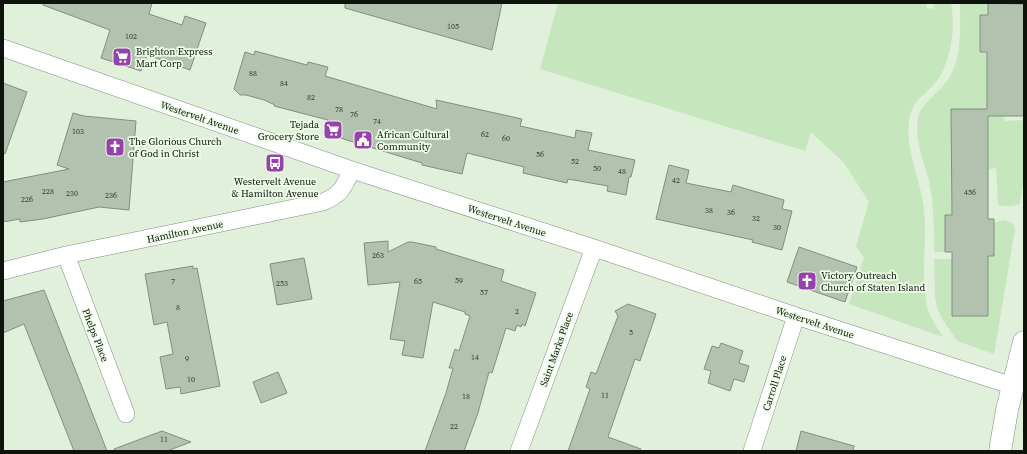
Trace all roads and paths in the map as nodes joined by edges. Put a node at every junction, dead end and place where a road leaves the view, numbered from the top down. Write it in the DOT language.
graph roads {
  1 [pos="3,48"];
  2 [pos="352,170"];
  3 [pos="594,248"];
  4 [pos="66,255"];
  5 [pos="3,271"];
  6 [pos="796,316"];
  7 [pos="1024,342"];
  8 [pos="1013,386"];
  9 [pos="126,414"];
  10 [pos="519,451"];
  11 [pos="752,451"];
  12 [pos="1000,451"];
  1 -- 2 [label="street, Westervelt Avenue"];
  2 -- 3 [label="street, Westervelt Avenue"];
  2 -- 4 [label="street, Hamilton Avenue"];
  3 -- 6 [label="street, Westervelt Avenue"];
  3 -- 10 [label="street, Saint Marks Place"];
  4 -- 5 [label="street, Hamilton Avenue"];
  4 -- 9 [label="street, Phelps Place"];
  6 -- 8 [label="street, Westervelt Avenue"];
  6 -- 11 [label="street, Carroll Place"];
  7 -- 8 [label="main road"];
  8 -- 12 [label="main road"];
}
